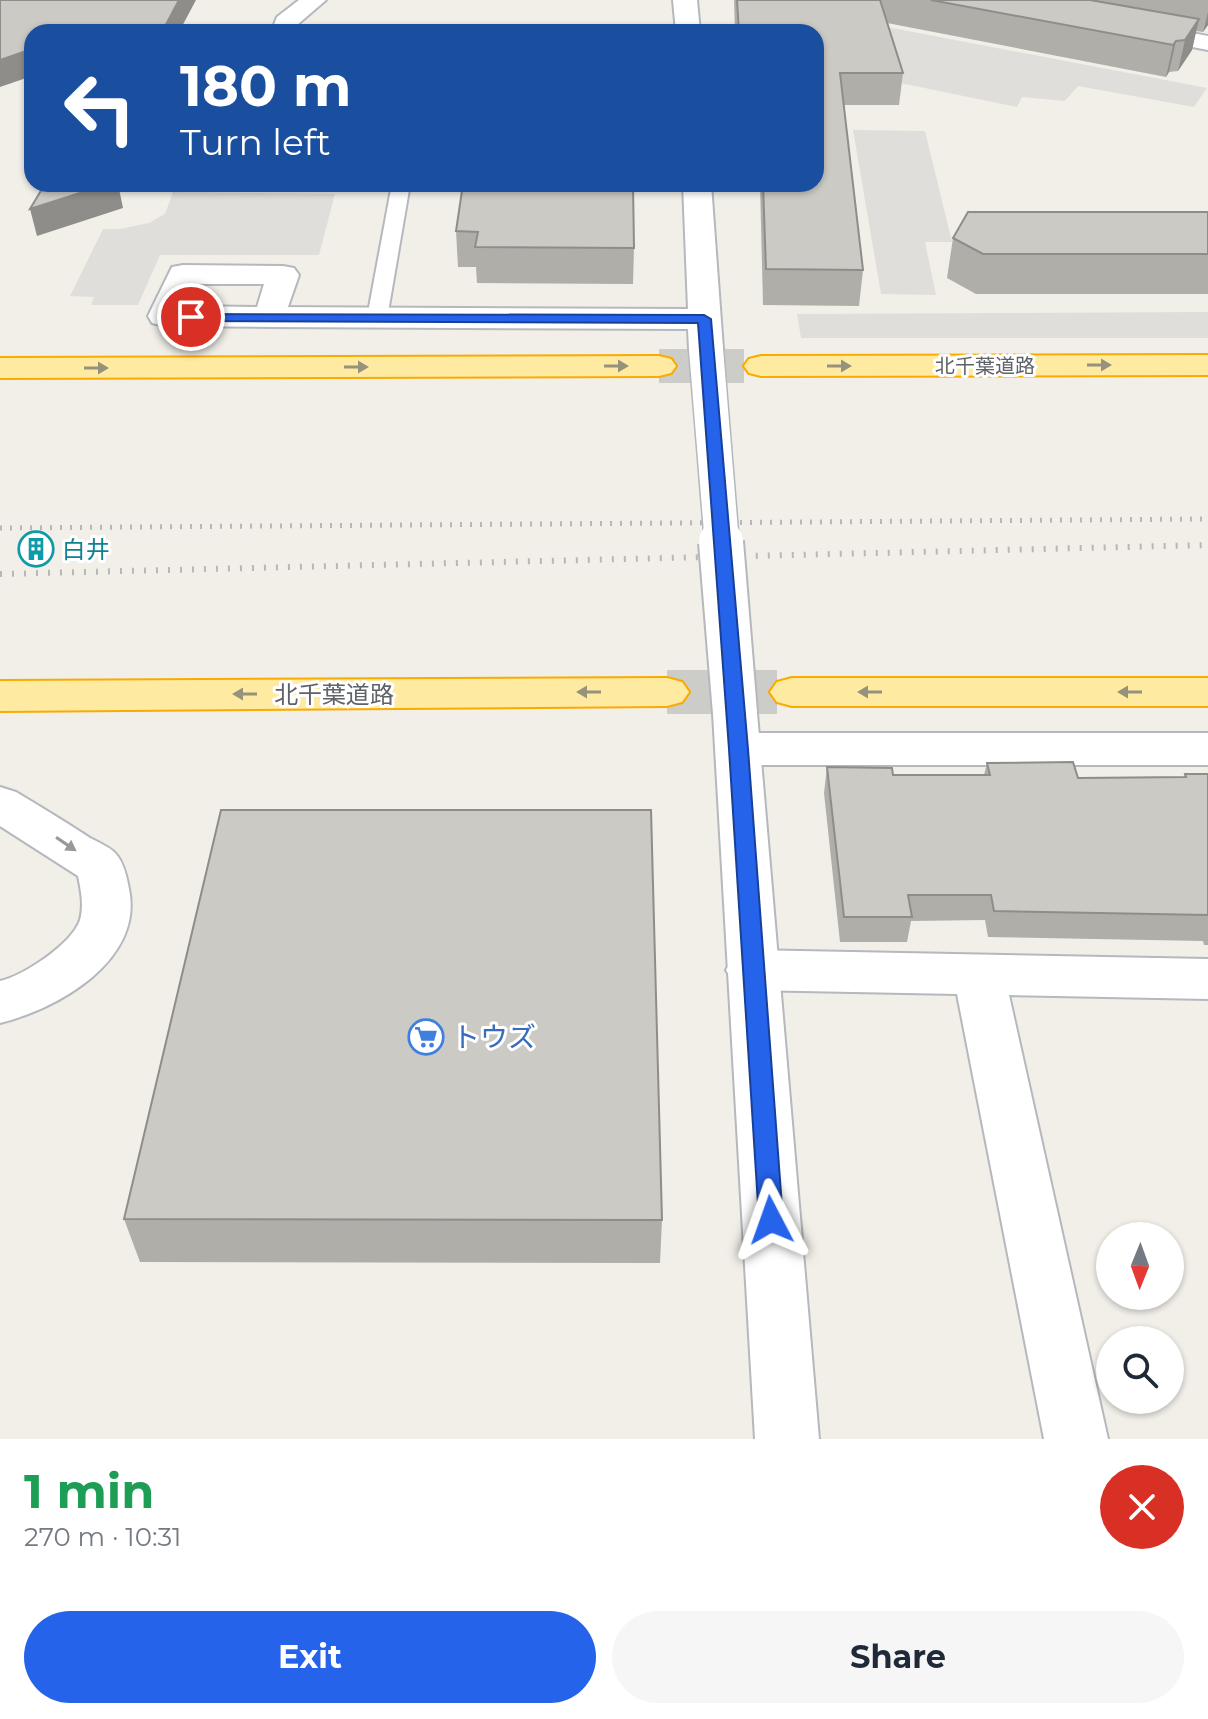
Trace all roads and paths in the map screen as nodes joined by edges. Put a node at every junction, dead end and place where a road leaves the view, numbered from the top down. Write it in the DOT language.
graph roads {
  1 [pos="314,0"];
  2 [pos="685,0"];
  3 [pos="285,24"];
  4 [pos="687,24"];
  5 [pos="1114,26"];
  6 [pos="1208,43"];
  7 [pos="400,192"];
  8 [pos="697,192"];
  9 [pos="270,317"];
  10 [pos="377,318"];
  11 [pos="705,334"];
  12 [pos="1208,365"];
  13 [pos="659,366"];
  14 [pos="761,366"];
  15 [pos="0,368"];
  16 [pos="667,692"];
  17 [pos="792,692"];
  18 [pos="1208,692"];
  19 [pos="0,696"];
  20 [pos="737,731"];
  21 [pos="1208,749"];
  22 [pos="0,804"];
  23 [pos="752,970"];
  24 [pos="979,974"];
  25 [pos="1208,979"];
  26 [pos="0,1002"];
  27 [pos="787,1439"];
  28 [pos="1076,1439"];
  1 -- 3 [label="street"];
  2 -- 4 [label="street"];
  5 -- 6 [label="street"];
  7 -- 10 [label="lane"];
  8 -- 11 [label="street"];
  9 -- 10 [label="street"];
  10 -- 11 [label="street"];
  11 -- 20 [label="street, bridge"];
  14 -- 12 [label="highway, 北千葉道路, one-way"];
  15 -- 13 [label="highway, one-way"];
  16 -- 19 [label="highway, 北千葉道路, one-way"];
  18 -- 17 [label="highway, one-way"];
  20 -- 21 [label="street"];
  20 -- 23 [label="street"];
  22 -- 26 [label="street, one-way"];
  23 -- 24 [label="street"];
  23 -- 27 [label="street"];
  24 -- 25 [label="street"];
  24 -- 28 [label="street"];
}
